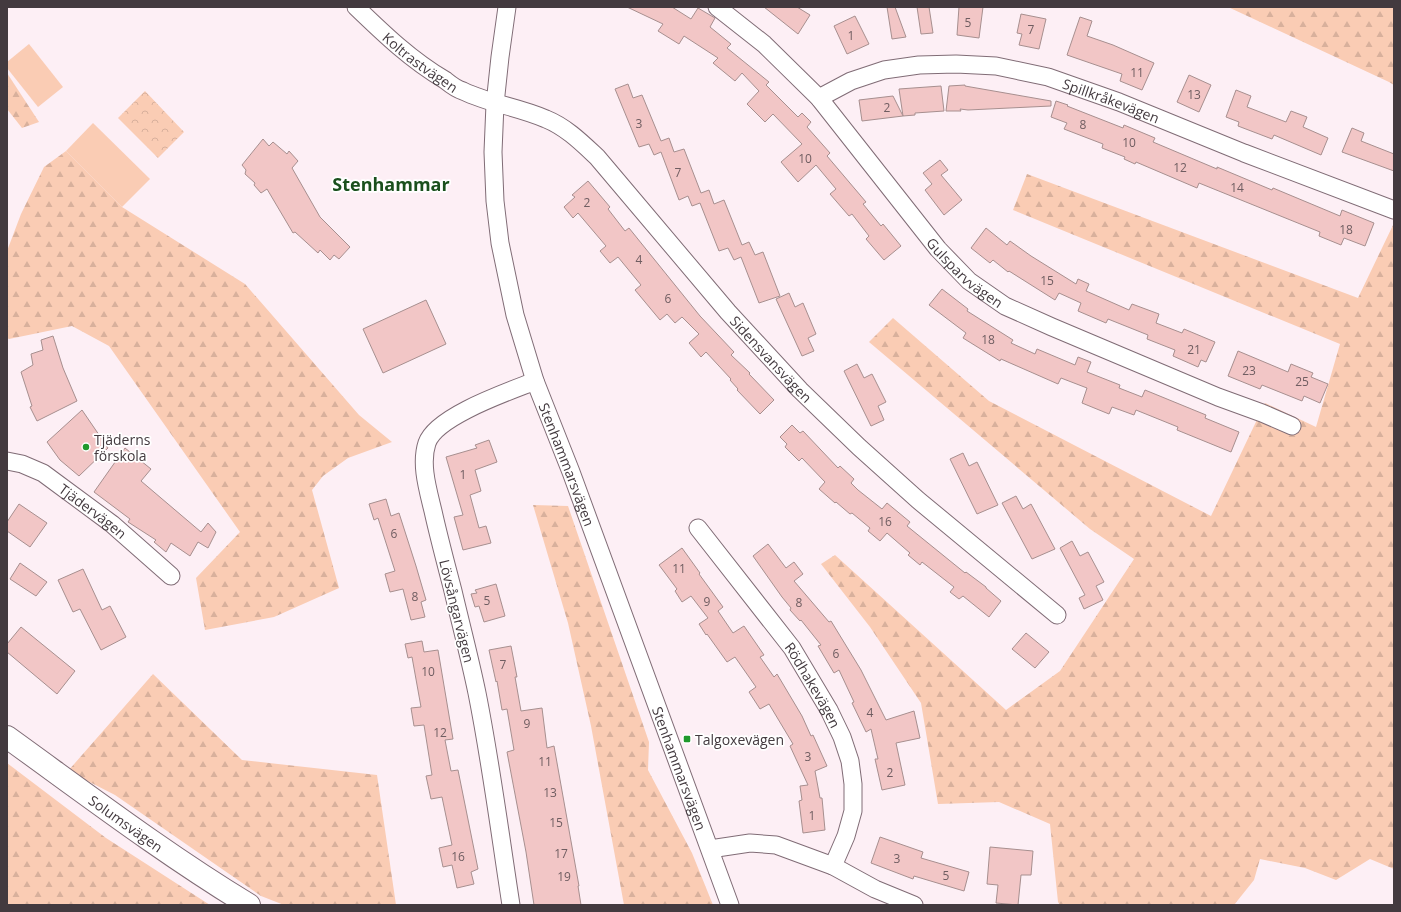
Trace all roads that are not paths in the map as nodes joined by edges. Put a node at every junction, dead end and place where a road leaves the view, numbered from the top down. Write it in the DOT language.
graph roads {
  1 [pos="356,7"];
  2 [pos="507,7"];
  3 [pos="717,7"];
  4 [pos="819,98"];
  5 [pos="495,104"];
  6 [pos="1394,210"];
  7 [pos="535,381"];
  8 [pos="1292,426"];
  9 [pos="7,461"];
  10 [pos="698,528"];
  11 [pos="171,576"];
  12 [pos="1057,615"];
  13 [pos="7,737"];
  14 [pos="710,849"];
  15 [pos="833,866"];
  16 [pos="248,905"];
  17 [pos="511,905"];
  18 [pos="730,905"];
  19 [pos="914,905"];
  1 -- 5 [label="street, Koltrastvägen"];
  2 -- 5 [label="street, Stenhammarsvägen"];
  3 -- 4 [label="street, Gulsparvvägen"];
  4 -- 6 [label="street, Spillkråkevägen"];
  4 -- 8 [label="street, Gulsparvvägen"];
  5 -- 7 [label="street, Stenhammarsvägen"];
  5 -- 12 [label="street, Sidensvansvägen"];
  7 -- 14 [label="street, Stenhammarsvägen"];
  7 -- 17 [label="street, Lövsångarvägen"];
  9 -- 11 [label="street, Tjädervägen"];
  10 -- 15 [label="street, Rödhakevägen"];
  13 -- 16 [label="main road, Solumsvägen"];
  14 -- 15 [label="street"];
  14 -- 18 [label="street, Stenhammarsvägen"];
  15 -- 19 [label="street"];
}
